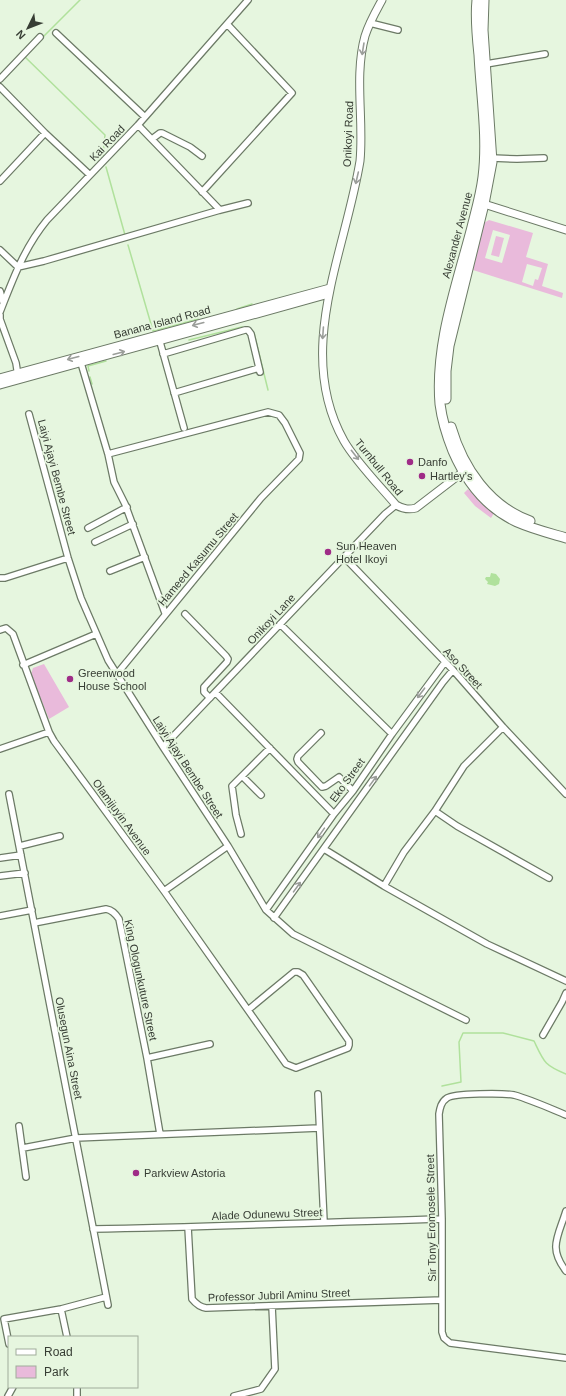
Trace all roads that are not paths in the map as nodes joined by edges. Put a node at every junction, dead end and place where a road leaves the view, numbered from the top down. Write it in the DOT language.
graph roads {
  1 [pos="248,0"];
  2 [pos="382,0"];
  3 [pos="477,0"];
  4 [pos="484,0"];
  5 [pos="370,23"];
  6 [pos="227,24"];
  7 [pos="398,30"];
  8 [pos="56,33"];
  9 [pos="40,37"];
  10 [pos="545,54"];
  11 [pos="486,64"];
  12 [pos="0,79"];
  13 [pos="0,87"];
  14 [pos="145,117"];
  15 [pos="138,125"];
  16 [pos="45,133"];
  17 [pos="152,139"];
  18 [pos="202,156"];
  19 [pos="492,158"];
  20 [pos="544,158"];
  21 [pos="90,175"];
  22 [pos="0,180"];
  23 [pos="202,192"];
  24 [pos="248,203"];
  25 [pos="484,204"];
  26 [pos="220,210"];
  27 [pos="566,230"];
  28 [pos="0,250"];
  29 [pos="18,267"];
  30 [pos="330,291"];
  31 [pos="0,292"];
  32 [pos="3,303"];
  33 [pos="0,312"];
  34 [pos="0,315"];
  35 [pos="160,342"];
  36 [pos="162,354"];
  37 [pos="81,363"];
  38 [pos="18,377"];
  39 [pos="0,378"];
  40 [pos="0,385"];
  41 [pos="174,393"];
  42 [pos="29,414"];
  43 [pos="184,428"];
  44 [pos="108,454"];
  45 [pos="466,471"];
  46 [pos="396,505"];
  47 [pos="127,507"];
  48 [pos="132,524"];
  49 [pos="88,528"];
  50 [pos="566,532"];
  51 [pos="566,538"];
  52 [pos="95,542"];
  53 [pos="145,557"];
  54 [pos="344,557"];
  55 [pos="68,558"];
  56 [pos="110,571"];
  57 [pos="0,578"];
  58 [pos="165,613"];
  59 [pos="185,614"];
  60 [pos="280,624"];
  61 [pos="0,630"];
  62 [pos="96,634"];
  63 [pos="445,662"];
  64 [pos="23,665"];
  65 [pos="453,670"];
  66 [pos="116,675"];
  67 [pos="216,693"];
  68 [pos="210,698"];
  69 [pos="503,727"];
  70 [pos="49,732"];
  71 [pos="322,733"];
  72 [pos="392,734"];
  73 [pos="163,748"];
  74 [pos="270,748"];
  75 [pos="0,749"];
  76 [pos="242,776"];
  77 [pos="353,791"];
  78 [pos="10,794"];
  79 [pos="566,794"];
  80 [pos="261,795"];
  81 [pos="435,811"];
  82 [pos="334,814"];
  83 [pos="241,834"];
  84 [pos="60,836"];
  85 [pos="20,846"];
  86 [pos="228,846"];
  87 [pos="324,849"];
  88 [pos="21,855"];
  89 [pos="0,858"];
  90 [pos="25,873"];
  91 [pos="0,876"];
  92 [pos="549,878"];
  93 [pos="384,886"];
  94 [pos="164,891"];
  95 [pos="32,910"];
  96 [pos="266,910"];
  97 [pos="0,916"];
  98 [pos="274,918"];
  99 [pos="34,922"];
  100 [pos="566,981"];
  101 [pos="566,993"];
  102 [pos="564,1003"];
  103 [pos="248,1010"];
  104 [pos="466,1020"];
  105 [pos="543,1036"];
  106 [pos="210,1044"];
  107 [pos="147,1058"];
  108 [pos="318,1094"];
  109 [pos="566,1115"];
  110 [pos="19,1126"];
  111 [pos="319,1128"];
  112 [pos="160,1134"];
  113 [pos="76,1138"];
  114 [pos="22,1148"];
  115 [pos="26,1177"];
  116 [pos="566,1211"];
  117 [pos="442,1219"];
  118 [pos="324,1222"];
  119 [pos="188,1228"];
  120 [pos="94,1229"];
  121 [pos="566,1271"];
  122 [pos="106,1297"];
  123 [pos="442,1300"];
  124 [pos="108,1305"];
  125 [pos="272,1306"];
  126 [pos="61,1309"];
  127 [pos="67,1336"];
  128 [pos="8,1339"];
  129 [pos="566,1358"];
  130 [pos="234,1396"];
  1 -- 6 [label="street, Kai Road"];
  2 -- 5 [label="street, Onikoyi Road"];
  3 -- 45 [label="main road, Alexander Avenue"];
  4 -- 11 [label="main road, Alexander Avenue"];
  5 -- 7 [label="street"];
  5 -- 30 [label="street, Onikoyi Road, one-way"];
  6 -- 14 [label="street, Kai Road"];
  6 -- 23 [label="street"];
  8 -- 14 [label="street"];
  9 -- 12 [label="street"];
  10 -- 11 [label="street"];
  11 -- 19 [label="main road, Alexander Avenue"];
  13 -- 16 [label="street"];
  14 -- 15 [label="street, Kai Road"];
  15 -- 17 [label="street"];
  15 -- 21 [label="street, Kai Road"];
  16 -- 21 [label="street"];
  16 -- 22 [label="street"];
  17 -- 18 [label="street"];
  17 -- 23 [label="street"];
  19 -- 20 [label="street"];
  19 -- 25 [label="main road, Alexander Avenue"];
  21 -- 29 [label="street, Kai Road"];
  23 -- 26 [label="street"];
  24 -- 26 [label="street"];
  25 -- 27 [label="street"];
  25 -- 45 [label="main road, Alexander Avenue"];
  26 -- 29 [label="street"];
  28 -- 29 [label="street"];
  29 -- 32 [label="street, Kai Road"];
  30 -- 35 [label="street, Banana Island Road"];
  30 -- 38 [label="street, Banana Island Road, one-way"];
  30 -- 46 [label="street, Turnbull Road, one-way"];
  31 -- 32 [label="street"];
  32 -- 33 [label="street, Kai Road"];
  34 -- 38 [label="street"];
  35 -- 36 [label="street"];
  37 -- 35 [label="street, Banana Island Road, one-way"];
  36 -- 41 [label="street"];
  36 -- 41 [label="street"];
  37 -- 38 [label="street, Banana Island Road"];
  37 -- 44 [label="street"];
  38 -- 39 [label="street, Banana Island Road"];
  38 -- 40 [label="street, Banana Island Road"];
  41 -- 43 [label="street"];
  42 -- 55 [label="street, Laiyi Ajayi Bembe Street"];
  44 -- 47 [label="street"];
  44 -- 58 [label="street, Hameed Kasumu Street"];
  45 -- 46 [label="street, Turnbull Road"];
  45 -- 50 [label="main road"];
  45 -- 51 [label="main road"];
  46 -- 54 [label="street, Onikoyi Lane"];
  47 -- 48 [label="street"];
  47 -- 49 [label="street"];
  48 -- 52 [label="street"];
  48 -- 53 [label="street"];
  53 -- 56 [label="street"];
  53 -- 58 [label="street"];
  54 -- 60 [label="street, Onikoyi Lane"];
  54 -- 63 [label="street, Aso Street"];
  55 -- 57 [label="street"];
  55 -- 62 [label="street, Laiyi Ajayi Bembe Street"];
  58 -- 66 [label="street, Hameed Kasumu Street"];
  59 -- 68 [label="street"];
  60 -- 67 [label="street, Onikoyi Lane"];
  60 -- 72 [label="street"];
  61 -- 64 [label="street, Olamijuyin Avenue"];
  62 -- 64 [label="street"];
  62 -- 66 [label="street, Laiyi Ajayi Bembe Street"];
  63 -- 65 [label="street, Aso Street"];
  63 -- 72 [label="street, Eko Street, one-way"];
  64 -- 70 [label="street, Olamijuyin Avenue"];
  65 -- 69 [label="street, Aso Street"];
  87 -- 65 [label="street, Eko Street, one-way"];
  66 -- 73 [label="street, Laiyi Ajayi Bembe Street"];
  67 -- 68 [label="street, Onikoyi Lane"];
  67 -- 74 [label="street"];
  68 -- 73 [label="street, Onikoyi Lane"];
  69 -- 79 [label="street, Aso Street"];
  69 -- 81 [label="street"];
  70 -- 75 [label="street"];
  70 -- 94 [label="street, Olamijuyin Avenue"];
  71 -- 77 [label="street"];
  72 -- 77 [label="street, Eko Street"];
  73 -- 86 [label="street, Laiyi Ajayi Bembe Street"];
  74 -- 76 [label="street"];
  74 -- 82 [label="street"];
  76 -- 80 [label="street"];
  76 -- 83 [label="street"];
  77 -- 82 [label="street, Eko Street"];
  78 -- 85 [label="street, Olusegun Aina Street"];
  81 -- 92 [label="street"];
  81 -- 93 [label="street"];
  82 -- 96 [label="street, Eko Street, one-way"];
  84 -- 85 [label="street"];
  85 -- 88 [label="street, Olusegun Aina Street"];
  86 -- 94 [label="street"];
  86 -- 96 [label="street, Laiyi Ajayi Bembe Street"];
  87 -- 93 [label="street"];
  98 -- 87 [label="street, Eko Street, one-way"];
  88 -- 89 [label="street"];
  88 -- 90 [label="street, Olusegun Aina Street"];
  90 -- 91 [label="street"];
  90 -- 95 [label="street, Olusegun Aina Street"];
  93 -- 100 [label="street"];
  94 -- 103 [label="street, Olamijuyin Avenue"];
  95 -- 97 [label="street"];
  95 -- 99 [label="street, Olusegun Aina Street"];
  96 -- 98 [label="street, Laiyi Ajayi Bembe Street"];
  98 -- 104 [label="street, Laiyi Ajayi Bembe Street"];
  99 -- 107 [label="street, King Ologunkuture Street"];
  99 -- 113 [label="street, Olusegun Aina Street"];
  101 -- 102 [label="street"];
  102 -- 105 [label="street"];
  103 -- 103 [label="street, Olamijuyin Avenue"];
  106 -- 107 [label="street"];
  107 -- 112 [label="street, King Ologunkuture Street"];
  108 -- 111 [label="street"];
  109 -- 117 [label="street, Sir Tony Eromosele Street"];
  110 -- 114 [label="street"];
  111 -- 112 [label="street"];
  111 -- 118 [label="street"];
  112 -- 113 [label="street"];
  113 -- 114 [label="street"];
  113 -- 120 [label="street, Olusegun Aina Street"];
  114 -- 115 [label="street"];
  116 -- 121 [label="street"];
  117 -- 118 [label="street, Alade Odunewu Street"];
  117 -- 123 [label="street, Sir Tony Eromosele Street"];
  118 -- 119 [label="street, Alade Odunewu Street"];
  119 -- 120 [label="street, Alade Odunewu Street"];
  119 -- 125 [label="street, Professor Jubril Aminu Street"];
  120 -- 122 [label="street, Olusegun Aina Street"];
  122 -- 124 [label="street, Olusegun Aina Street"];
  122 -- 126 [label="street"];
  123 -- 125 [label="street, Professor Jubril Aminu Street"];
  123 -- 129 [label="street, Sir Tony Eromosele Street"];
  125 -- 130 [label="street"];
  126 -- 127 [label="street"];
  126 -- 128 [label="street"];
}
